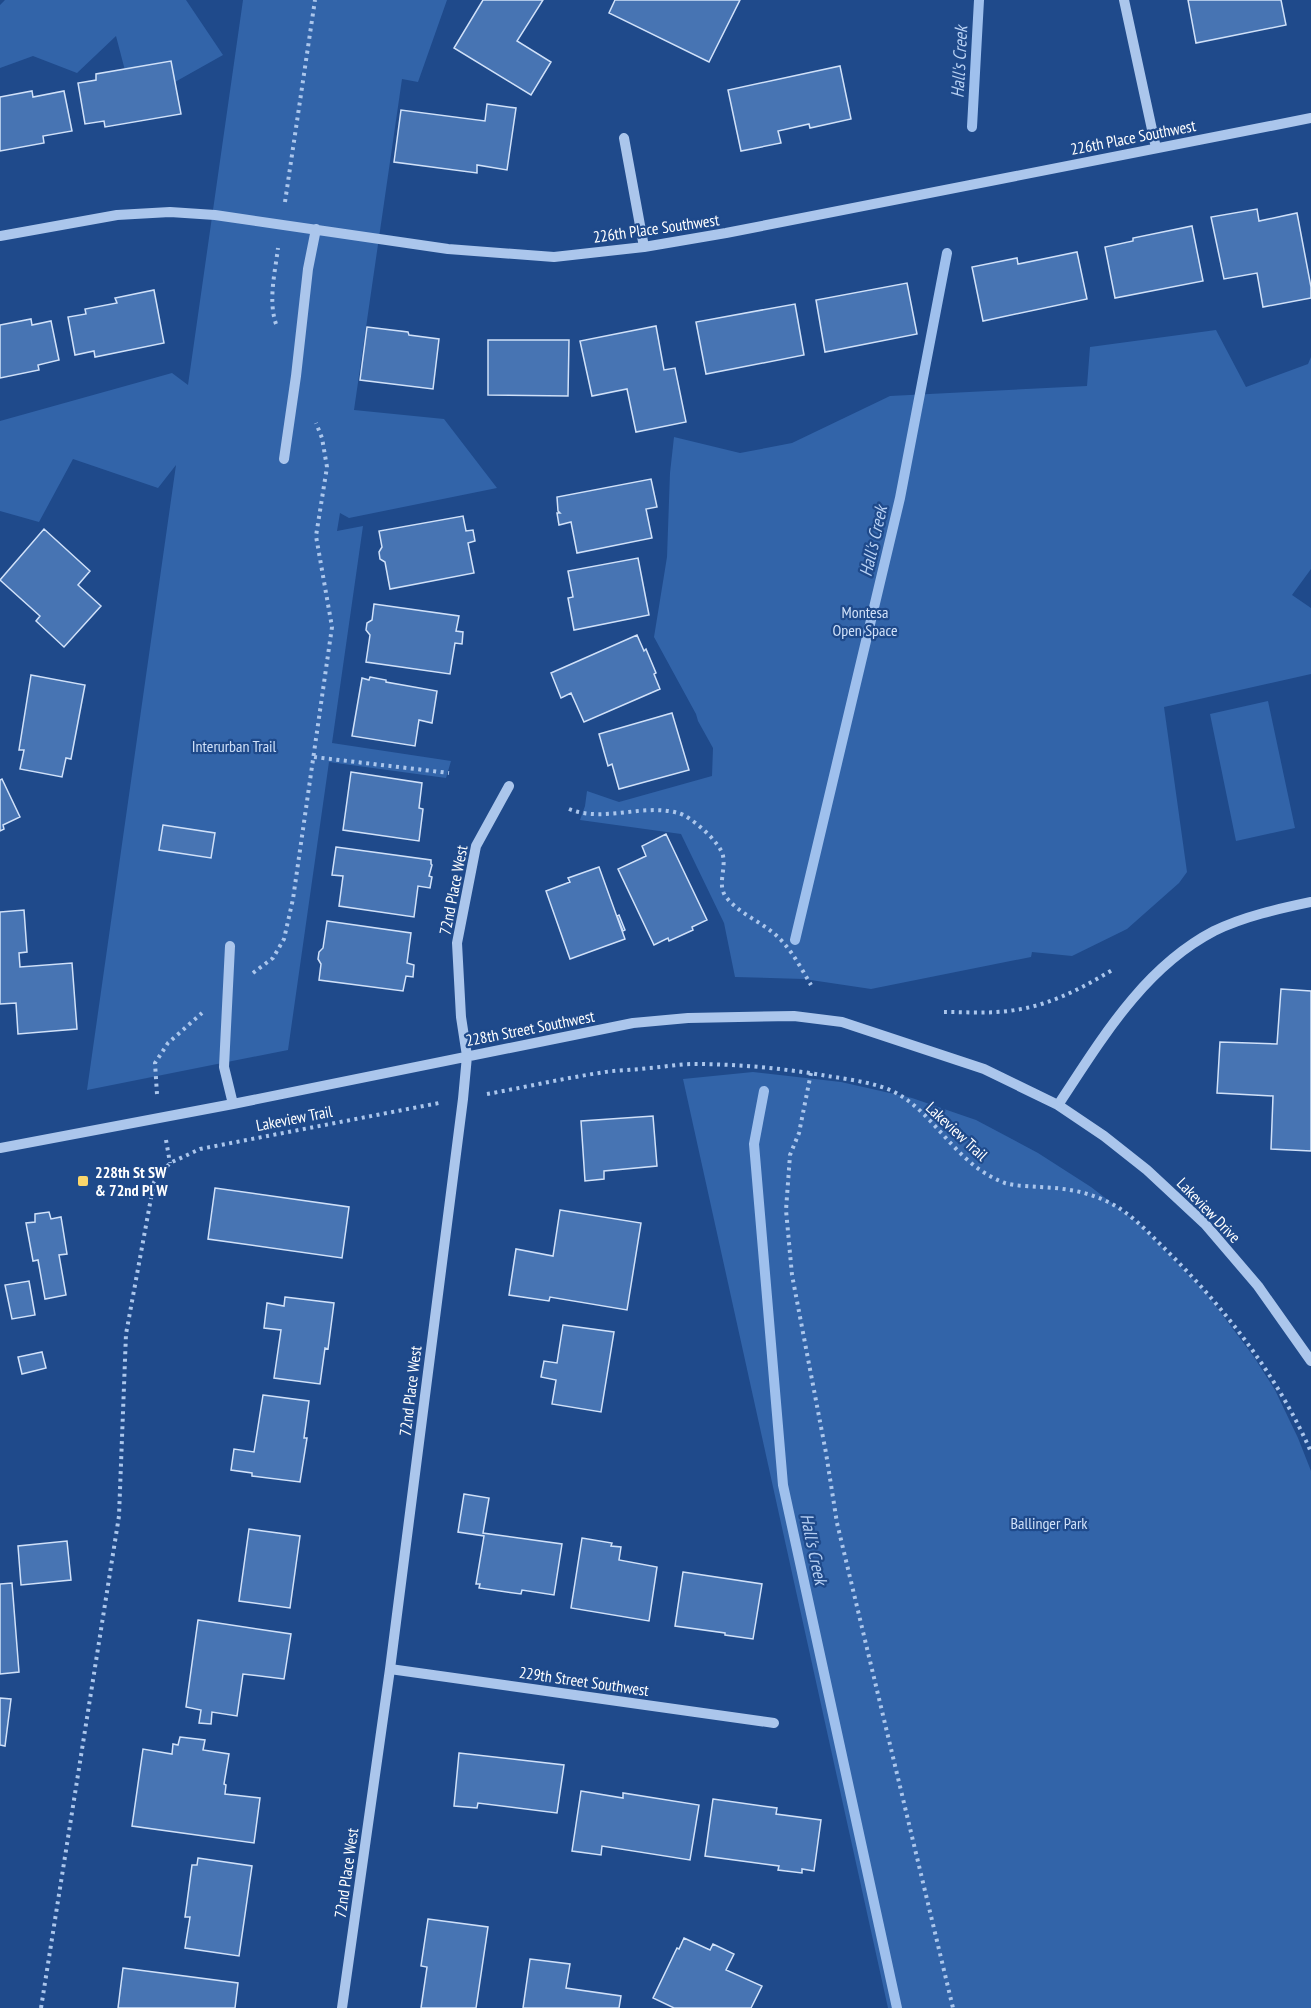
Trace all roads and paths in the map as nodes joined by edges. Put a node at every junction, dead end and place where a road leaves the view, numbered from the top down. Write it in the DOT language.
graph roads {
  1 [pos="315,0"];
  2 [pos="1124,0"];
  3 [pos="1311,118"];
  4 [pos="624,138"];
  5 [pos="1156,148"];
  6 [pos="286,198"];
  7 [pos="316,229"];
  8 [pos="0,236"];
  9 [pos="644,247"];
  10 [pos="278,249"];
  11 [pos="276,325"];
  12 [pos="313,417"];
  13 [pos="284,459"];
  14 [pos="314,757"];
  15 [pos="449,773"];
  16 [pos="509,786"];
  17 [pos="569,809"];
  18 [pos="1311,902"];
  19 [pos="230,946"];
  20 [pos="1114,969"];
  21 [pos="812,985"];
  22 [pos="228,992"];
  23 [pos="944,1012"];
  24 [pos="467,1056"];
  25 [pos="811,1073"];
  26 [pos="505,1091"];
  27 [pos="157,1093"];
  28 [pos="233,1104"];
  29 [pos="1058,1105"];
  30 [pos="425,1106"];
  31 [pos="166,1142"];
  32 [pos="0,1148"];
  33 [pos="170,1163"];
  34 [pos="1311,1361"];
  35 [pos="1311,1452"];
  36 [pos="390,1669"];
  37 [pos="774,1723"];
  38 [pos="41,2008"];
  39 [pos="342,2008"];
  40 [pos="953,2008"];
  1 -- 6 [label="path"];
  2 -- 5 [label="street"];
  3 -- 5 [label="street, 226th Place Southwest"];
  4 -- 9 [label="street"];
  5 -- 9 [label="street, 226th Place Southwest"];
  7 -- 8 [label="street, 226th Place Southwest"];
  7 -- 9 [label="street, 226th Place Southwest"];
  7 -- 13 [label="street"];
  10 -- 11 [label="path"];
  12 -- 14 [label="path"];
  14 -- 15 [label="path"];
  14 -- 22 [label="path"];
  16 -- 24 [label="street, 72nd Place West"];
  17 -- 21 [label="path"];
  18 -- 29 [label="street"];
  19 -- 22 [label="street"];
  20 -- 23 [label="path"];
  22 -- 27 [label="path"];
  22 -- 28 [label="street"];
  24 -- 28 [label="street, 228th Street Southwest"];
  24 -- 29 [label="street, 228th Street Southwest"];
  24 -- 36 [label="street, 72nd Place West"];
  25 -- 26 [label="path, Lakeview Trail"];
  25 -- 35 [label="path, Lakeview Trail"];
  25 -- 40 [label="path"];
  28 -- 32 [label="street, 228th Street Southwest"];
  29 -- 34 [label="street, Lakeview Drive"];
  30 -- 33 [label="path, Lakeview Trail"];
  31 -- 33 [label="path"];
  33 -- 38 [label="path"];
  36 -- 37 [label="street, 229th Street Southwest"];
  36 -- 39 [label="street, 72nd Place West"];
}
